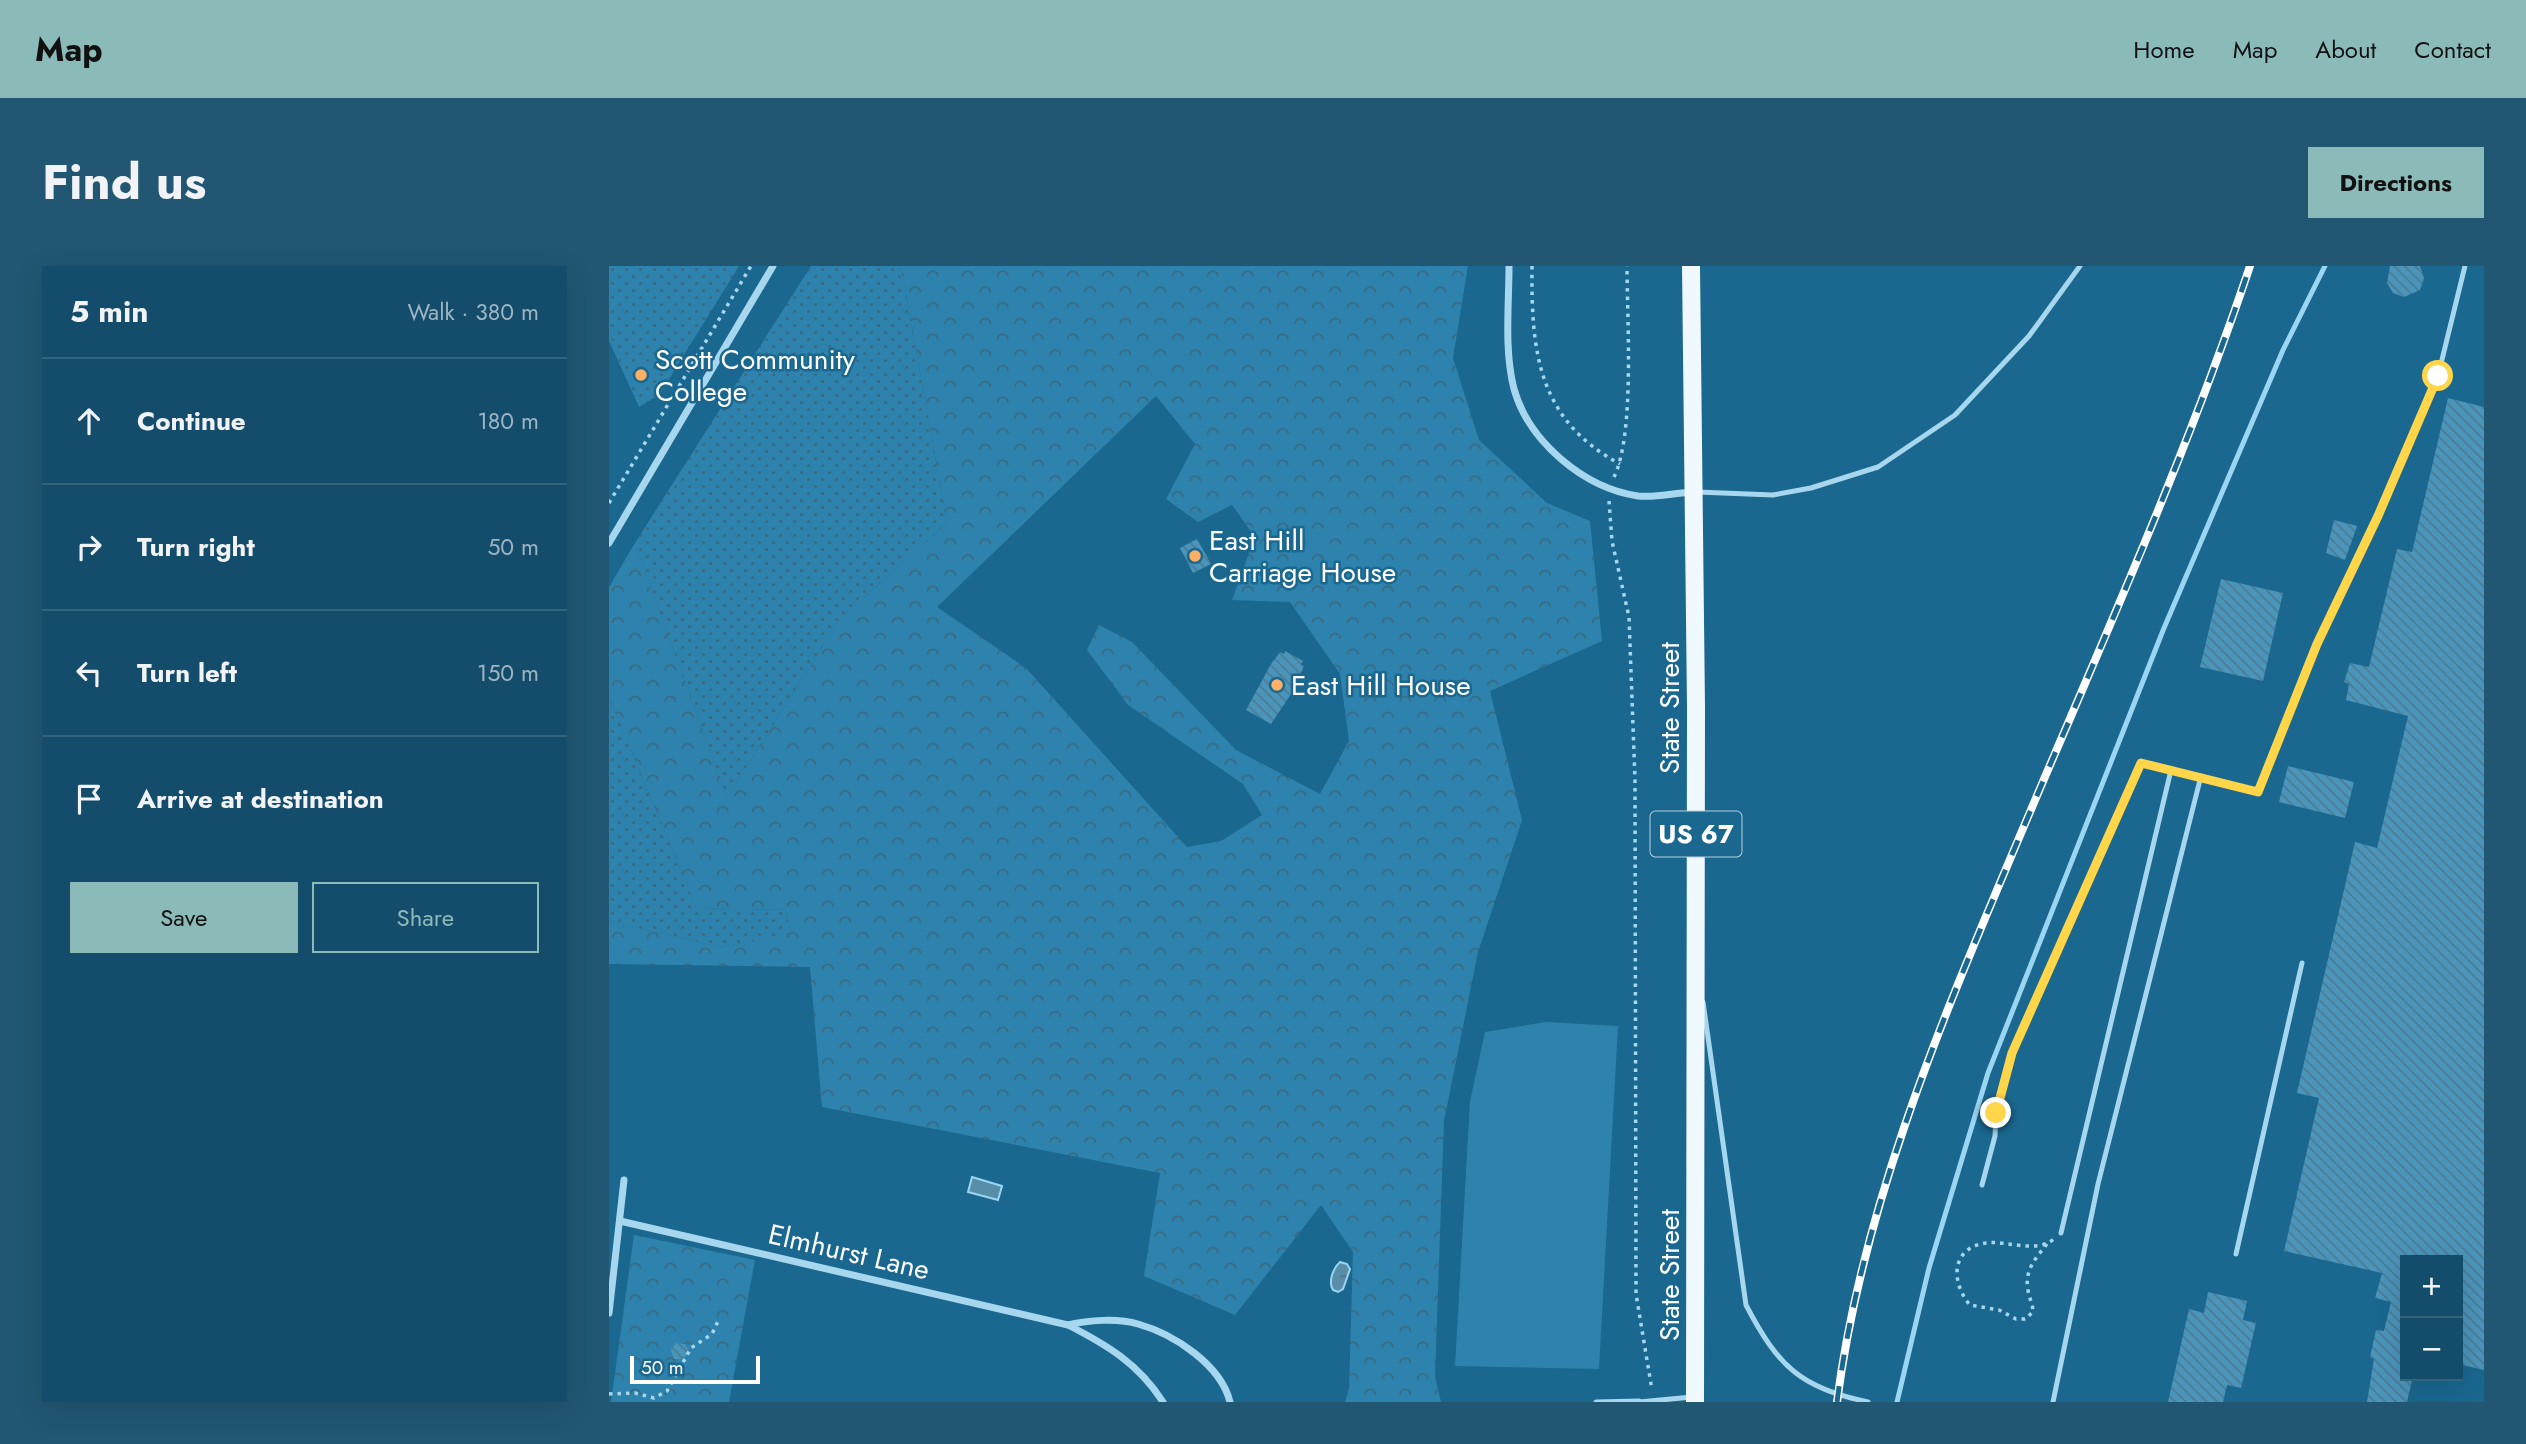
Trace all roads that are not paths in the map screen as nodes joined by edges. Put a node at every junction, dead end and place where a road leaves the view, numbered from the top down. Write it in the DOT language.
graph roads {
  1 [pos="773,266"];
  2 [pos="1509,266"];
  3 [pos="1692,266"];
  4 [pos="2080,266"];
  5 [pos="2465,266"];
  6 [pos="1692,492"];
  7 [pos="609,543"];
  8 [pos="2171,770"];
  9 [pos="2201,776"];
  10 [pos="1696,950"];
  11 [pos="2301,962"];
  12 [pos="624,1180"];
  13 [pos="1982,1185"];
  14 [pos="620,1221"];
  15 [pos="2061,1233"];
  16 [pos="2236,1254"];
  17 [pos="609,1313"];
  18 [pos="1068,1325"];
  19 [pos="1695,1399"];
  20 [pos="1639,1401"];
  21 [pos="1163,1402"];
  22 [pos="1230,1402"];
  23 [pos="1596,1402"];
  24 [pos="1868,1402"];
  25 [pos="2053,1402"];
  1 -- 7 [label="street"];
  2 -- 6 [label="street"];
  3 -- 6 [label="main road, State Street / US 67"];
  4 -- 6 [label="lane"];
  5 -- 9 [label="lane"];
  6 -- 10 [label="main road, State Street / US 67"];
  8 -- 9 [label="lane"];
  8 -- 13 [label="lane"];
  8 -- 15 [label="lane"];
  9 -- 25 [label="lane"];
  10 -- 19 [label="main road, State Street / US 67"];
  10 -- 24 [label="lane"];
  11 -- 16 [label="lane"];
  12 -- 14 [label="street"];
  14 -- 17 [label="street"];
  14 -- 18 [label="street, Elmhurst Lane"];
  18 -- 21 [label="street, Elmhurst Lane"];
  18 -- 22 [label="street, Elmhurst Lane"];
  19 -- 20 [label="lane"];
  20 -- 23 [label="lane"];
}
